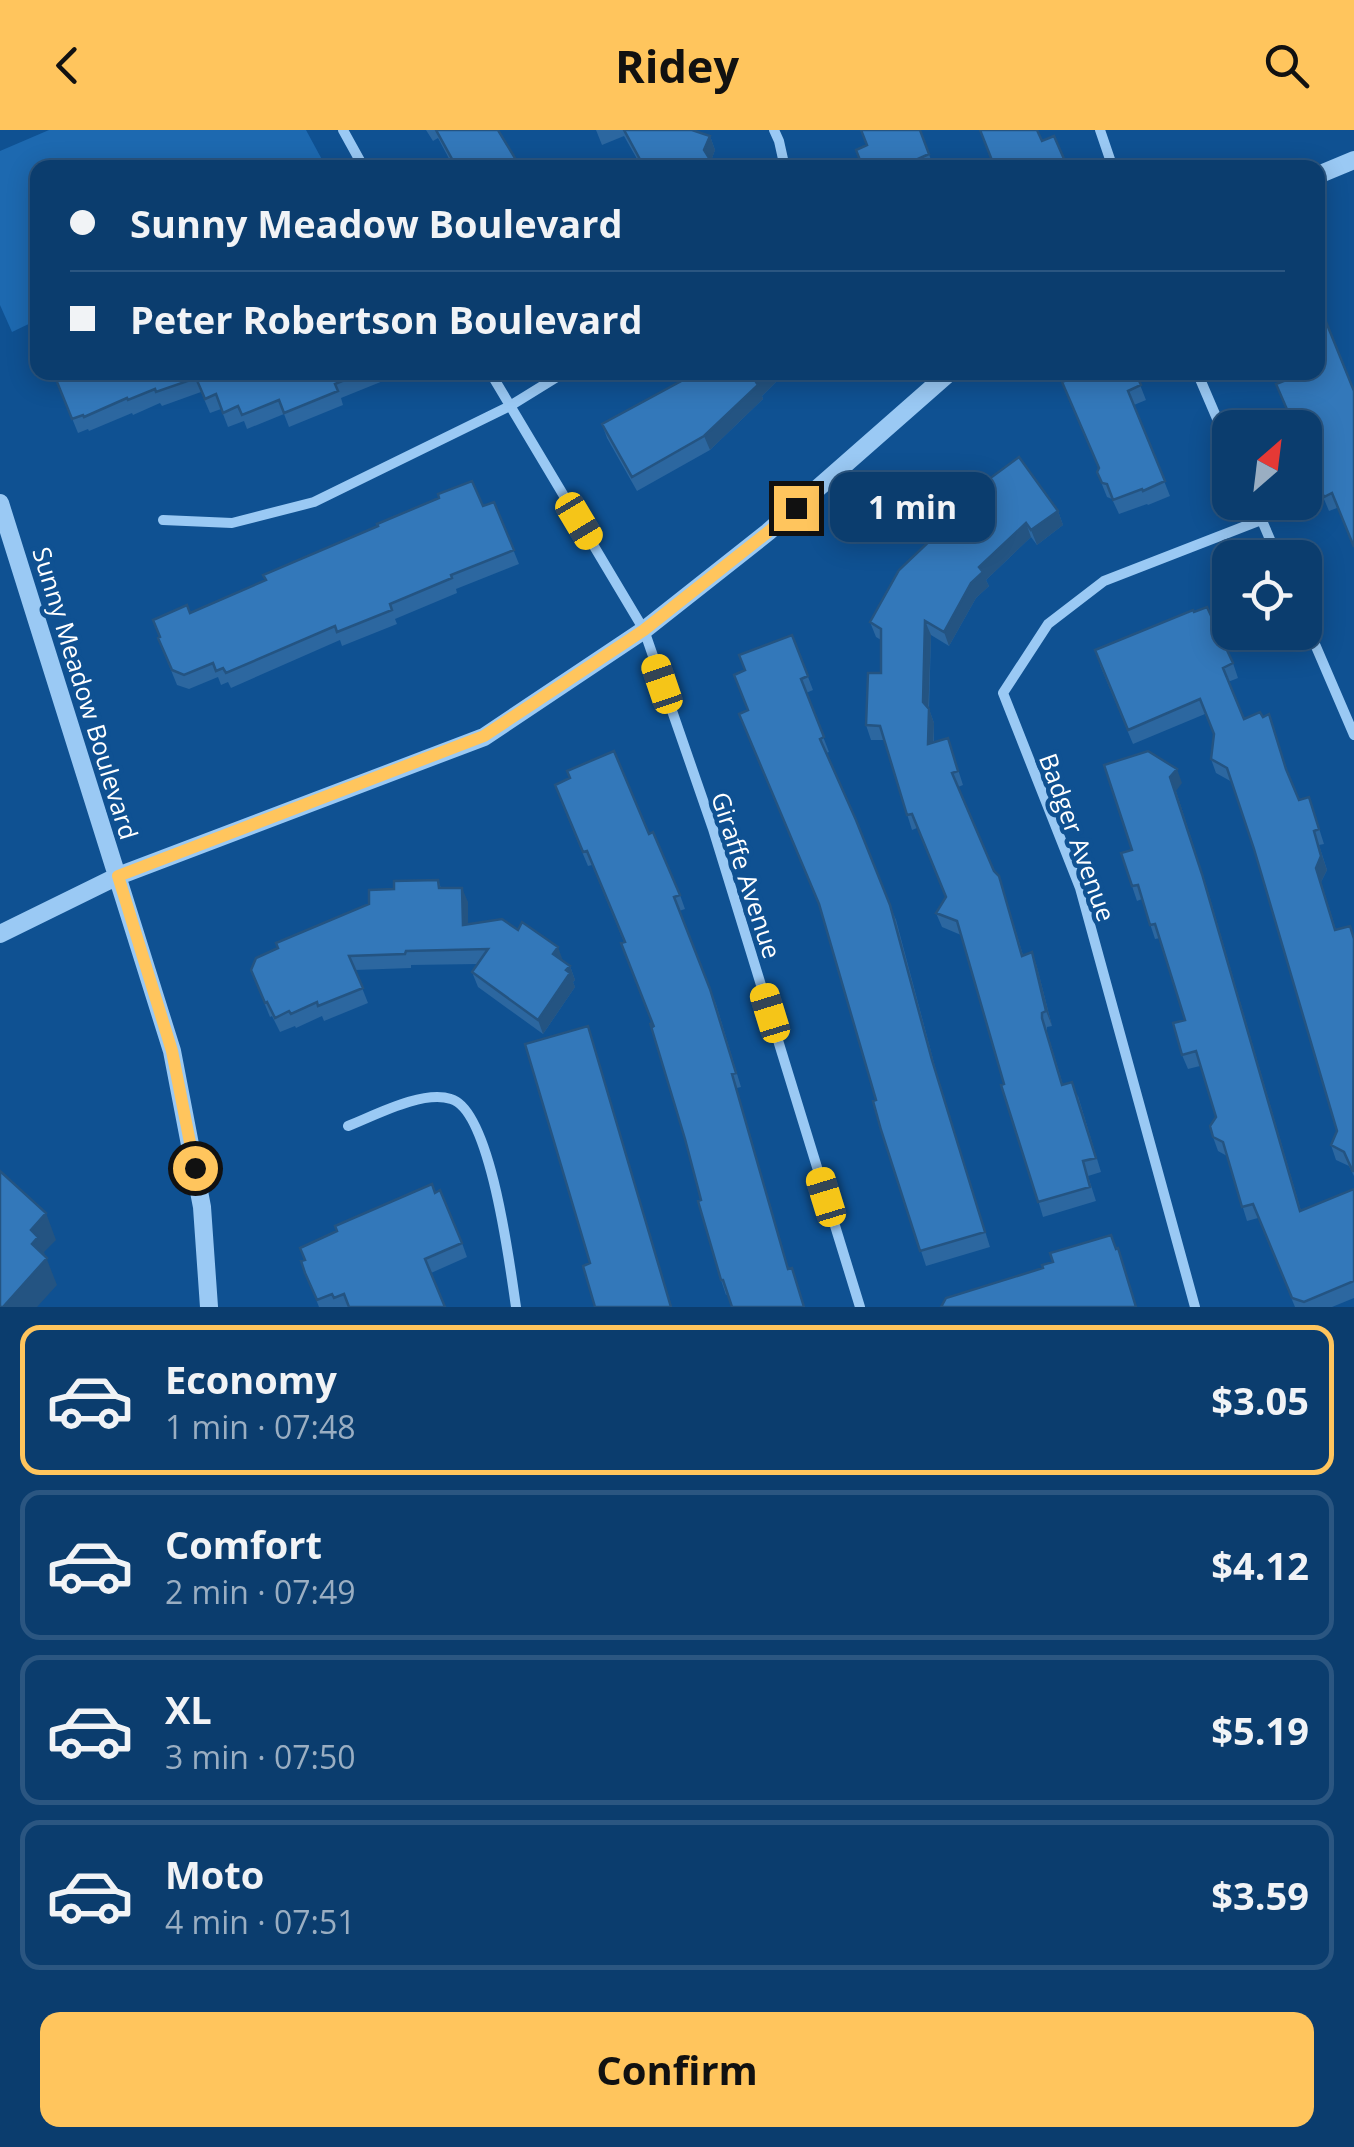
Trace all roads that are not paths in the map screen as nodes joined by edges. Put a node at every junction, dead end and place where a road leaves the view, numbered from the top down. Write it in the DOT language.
graph roads {
  1 [pos="342,130"];
  2 [pos="774,130"];
  3 [pos="1100,130"];
  4 [pos="359,160"];
  5 [pos="782,160"];
  6 [pos="1110,160"];
  7 [pos="1354,160"];
  8 [pos="1325,172"];
  9 [pos="495,380"];
  10 [pos="552,380"];
  11 [pos="941,380"];
  12 [pos="1200,380"];
  13 [pos="510,406"];
  14 [pos="1214,410"];
  15 [pos="0,503"];
  16 [pos="163,520"];
  17 [pos="1261,520"];
  18 [pos="1270,540"];
  19 [pos="644,630"];
  20 [pos="1317,650"];
  21 [pos="1354,735"];
  22 [pos="118,876"];
  23 [pos="0,934"];
  24 [pos="348,1126"];
  25 [pos="209,1307"];
  26 [pos="516,1307"];
  27 [pos="860,1307"];
  28 [pos="1195,1307"];
  1 -- 4 [label="street"];
  2 -- 5 [label="street"];
  3 -- 6 [label="street"];
  7 -- 8 [label="street"];
  9 -- 13 [label="street, Giraffe Avenue"];
  10 -- 13 [label="street"];
  11 -- 19 [label="street"];
  12 -- 14 [label="street"];
  13 -- 16 [label="street"];
  13 -- 19 [label="street, Giraffe Avenue"];
  15 -- 22 [label="street, Sunny Meadow Boulevard"];
  17 -- 18 [label="street"];
  17 -- 28 [label="street, Badger Avenue"];
  19 -- 22 [label="street"];
  19 -- 27 [label="street, Giraffe Avenue"];
  20 -- 21 [label="street"];
  22 -- 23 [label="street"];
  22 -- 25 [label="street, Sunny Meadow Boulevard"];
  24 -- 26 [label="street"];
}
